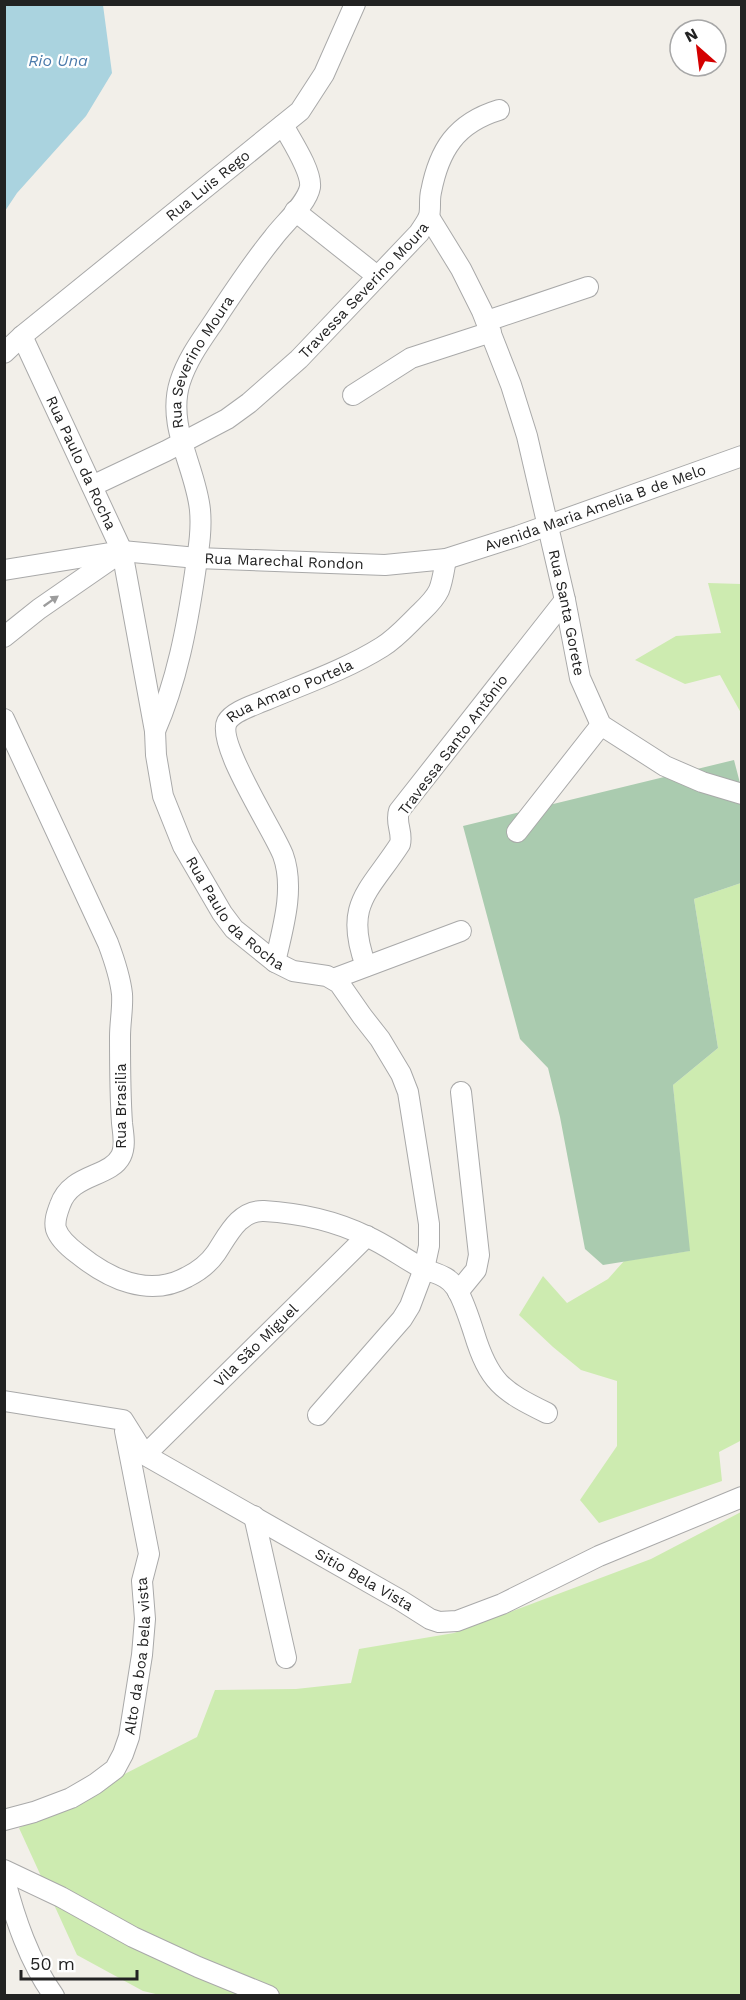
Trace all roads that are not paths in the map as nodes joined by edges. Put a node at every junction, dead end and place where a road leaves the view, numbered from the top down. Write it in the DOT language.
graph roads {
  1 [pos="355,4"];
  2 [pos="499,110"];
  3 [pos="283,126"];
  4 [pos="295,211"];
  5 [pos="429,217"];
  6 [pos="377,276"];
  7 [pos="588,287"];
  8 [pos="489,326"];
  9 [pos="22,336"];
  10 [pos="4,353"];
  11 [pos="354,395"];
  12 [pos="182,442"];
  13 [pos="741,456"];
  14 [pos="92,486"];
  15 [pos="547,525"];
  16 [pos="122,551"];
  17 [pos="197,558"];
  18 [pos="446,559"];
  19 [pos="4,570"];
  20 [pos="565,600"];
  21 [pos="4,637"];
  22 [pos="4,719"];
  23 [pos="601,725"];
  24 [pos="155,731"];
  25 [pos="741,794"];
  26 [pos="517,832"];
  27 [pos="461,931"];
  28 [pos="275,962"];
  29 [pos="366,966"];
  30 [pos="333,979"];
  31 [pos="461,1092"];
  32 [pos="368,1236"];
  33 [pos="424,1269"];
  34 [pos="458,1292"];
  35 [pos="4,1401"];
  36 [pos="547,1413"];
  37 [pos="318,1415"];
  38 [pos="123,1420"];
  39 [pos="145,1455"];
  40 [pos="741,1497"];
  41 [pos="254,1516"];
  42 [pos="286,1658"];
  43 [pos="4,1820"];
  44 [pos="4,1870"];
  45 [pos="4,1877"];
  46 [pos="9,1910"];
  47 [pos="54,1995"];
  48 [pos="269,1995"];
  1 -- 3 [label="street, Rua Luis Rego"];
  2 -- 5 [label="street, Travessa Severino Moura"];
  3 -- 4 [label="street, Rua Severino Moura"];
  3 -- 9 [label="street, Rua Luis Rego"];
  4 -- 6 [label="street"];
  4 -- 12 [label="street, Rua Severino Moura"];
  5 -- 6 [label="street, Travessa Severino Moura"];
  5 -- 8 [label="street, Rua Santa Gorete"];
  6 -- 12 [label="street, Travessa Severino Moura"];
  7 -- 8 [label="street"];
  8 -- 11 [label="street"];
  8 -- 15 [label="street, Rua Santa Gorete"];
  9 -- 10 [label="street, Rua Luis Rego"];
  9 -- 14 [label="street, Rua Paulo da Rocha"];
  12 -- 14 [label="street, Travessa Severino Moura"];
  12 -- 17 [label="street, Rua Severino Moura"];
  13 -- 15 [label="street, Avenida Maria Amelia B de Melo"];
  14 -- 16 [label="street, Rua Paulo da Rocha"];
  15 -- 18 [label="street, Avenida Maria Amelia B de Melo"];
  15 -- 20 [label="street, Rua Santa Gorete"];
  16 -- 17 [label="street, Rua Marechal Rondon"];
  16 -- 19 [label="street, Rua Marechal Rondon"];
  21 -- 16 [label="street, one-way"];
  16 -- 24 [label="street, Rua Paulo da Rocha"];
  17 -- 18 [label="street, Rua Marechal Rondon"];
  17 -- 24 [label="street, Rua Severino Moura"];
  18 -- 28 [label="street, Rua Amaro Portela"];
  20 -- 23 [label="street, Rua Santa Gorete"];
  20 -- 29 [label="street, Travessa Santo Antônio"];
  22 -- 32 [label="street, Rua Brasilia"];
  23 -- 25 [label="street"];
  23 -- 26 [label="street"];
  24 -- 28 [label="street, Rua Paulo da Rocha"];
  27 -- 29 [label="street"];
  28 -- 30 [label="street, Rua Paulo da Rocha"];
  29 -- 30 [label="street"];
  30 -- 33 [label="street"];
  31 -- 34 [label="street"];
  32 -- 33 [label="street, Rua Brasilia"];
  32 -- 39 [label="street, Vila São Miguel"];
  33 -- 34 [label="street, Rua Brasilia"];
  33 -- 37 [label="street"];
  34 -- 36 [label="street"];
  35 -- 38 [label="street"];
  38 -- 39 [label="street, Sitio Bela Vista"];
  38 -- 43 [label="street, Alto da boa bela vista"];
  39 -- 41 [label="street, Sitio Bela Vista"];
  40 -- 41 [label="street, Sitio Bela Vista"];
  41 -- 42 [label="street"];
  44 -- 48 [label="street"];
  45 -- 46 [label="street"];
  46 -- 47 [label="street"];
}
